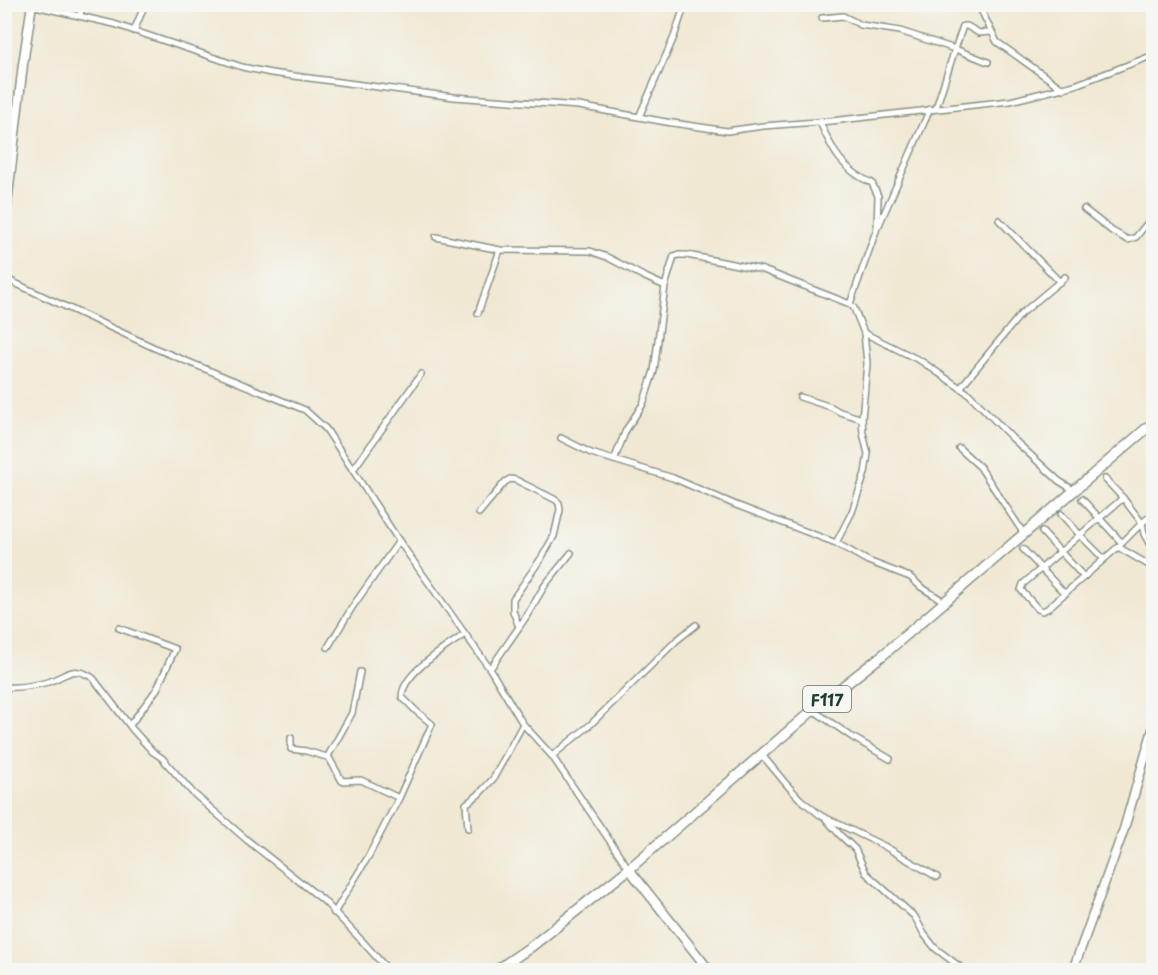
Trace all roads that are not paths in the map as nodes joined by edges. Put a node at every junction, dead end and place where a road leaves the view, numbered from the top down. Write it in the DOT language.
graph roads {
  1 [pos="84,4"];
  2 [pos="145,4"];
  3 [pos="685,4"];
  4 [pos="978,4"];
  5 [pos="32,5"];
  6 [pos="79,16"];
  7 [pos="822,18"];
  8 [pos="134,31"];
  9 [pos="991,32"];
  10 [pos="955,49"];
  11 [pos="1154,56"];
  12 [pos="988,62"];
  13 [pos="1063,89"];
  14 [pos="933,109"];
  15 [pos="639,117"];
  16 [pos="820,122"];
  17 [pos="1084,209"];
  18 [pos="1154,215"];
  19 [pos="999,220"];
  20 [pos="877,228"];
  21 [pos="4,230"];
  22 [pos="436,237"];
  23 [pos="500,250"];
  24 [pos="4,278"];
  25 [pos="665,286"];
  26 [pos="850,304"];
  27 [pos="478,313"];
  28 [pos="864,333"];
  29 [pos="421,374"];
  30 [pos="960,388"];
  31 [pos="800,397"];
  32 [pos="862,419"];
  33 [pos="1154,422"];
  34 [pos="561,438"];
  35 [pos="959,448"];
  36 [pos="614,460"];
  37 [pos="353,471"];
  38 [pos="1106,479"];
  39 [pos="1075,491"];
  40 [pos="1123,498"];
  41 [pos="1082,500"];
  42 [pos="479,513"];
  43 [pos="1154,513"];
  44 [pos="1061,514"];
  45 [pos="1100,519"];
  46 [pos="1142,523"];
  47 [pos="1042,532"];
  48 [pos="1024,534"];
  49 [pos="1080,535"];
  50 [pos="399,541"];
  51 [pos="836,543"];
  52 [pos="1120,545"];
  53 [pos="1023,549"];
  54 [pos="1061,552"];
  55 [pos="1154,552"];
  56 [pos="571,553"];
  57 [pos="1104,559"];
  58 [pos="1154,568"];
  59 [pos="1041,569"];
  60 [pos="1084,577"];
  61 [pos="1065,594"];
  62 [pos="945,602"];
  63 [pos="696,625"];
  64 [pos="519,627"];
  65 [pos="119,628"];
  66 [pos="465,634"];
  67 [pos="328,647"];
  68 [pos="490,669"];
  69 [pos="360,672"];
  70 [pos="4,687"];
  71 [pos="813,710"];
  72 [pos="523,724"];
  73 [pos="130,725"];
  74 [pos="1154,726"];
  75 [pos="291,738"];
  76 [pos="762,754"];
  77 [pos="328,756"];
  78 [pos="552,756"];
  79 [pos="890,759"];
  80 [pos="399,798"];
  81 [pos="825,817"];
  82 [pos="468,828"];
  83 [pos="629,868"];
  84 [pos="937,877"];
  85 [pos="334,913"];
  86 [pos="388,970"];
  87 [pos="497,970"];
  88 [pos="709,970"];
  89 [pos="772,970"];
  90 [pos="785,970"];
  91 [pos="964,970"];
  92 [pos="1073,970"];
  1 -- 6 [label="street"];
  2 -- 8 [label="street"];
  3 -- 15 [label="street"];
  4 -- 9 [label="street"];
  5 -- 6 [label="street"];
  5 -- 21 [label="main road"];
  6 -- 8 [label="street"];
  7 -- 10 [label="street"];
  8 -- 15 [label="street"];
  9 -- 10 [label="street"];
  9 -- 13 [label="street"];
  10 -- 12 [label="street"];
  10 -- 14 [label="street"];
  11 -- 13 [label="street"];
  13 -- 14 [label="street"];
  14 -- 16 [label="street"];
  14 -- 20 [label="street"];
  15 -- 16 [label="street"];
  16 -- 20 [label="street"];
  17 -- 18 [label="street"];
  19 -- 30 [label="street"];
  20 -- 26 [label="street"];
  22 -- 23 [label="street"];
  23 -- 25 [label="street"];
  23 -- 27 [label="street"];
  24 -- 37 [label="street"];
  25 -- 26 [label="street"];
  25 -- 36 [label="street"];
  26 -- 28 [label="street"];
  28 -- 30 [label="street"];
  28 -- 32 [label="street"];
  29 -- 37 [label="street"];
  30 -- 39 [label="street"];
  31 -- 32 [label="street"];
  32 -- 51 [label="street"];
  33 -- 39 [label="main road, F117"];
  34 -- 36 [label="street"];
  35 -- 48 [label="street"];
  36 -- 51 [label="street"];
  37 -- 50 [label="street"];
  38 -- 40 [label="street"];
  39 -- 48 [label="main road, F117"];
  40 -- 45 [label="street"];
  40 -- 46 [label="street"];
  41 -- 45 [label="street"];
  42 -- 64 [label="street"];
  43 -- 46 [label="street"];
  44 -- 49 [label="street"];
  45 -- 49 [label="street"];
  45 -- 52 [label="street"];
  46 -- 52 [label="street"];
  46 -- 55 [label="street"];
  47 -- 54 [label="street"];
  48 -- 62 [label="main road, F117"];
  49 -- 54 [label="street"];
  49 -- 57 [label="street"];
  50 -- 66 [label="street"];
  50 -- 67 [label="street"];
  51 -- 62 [label="street"];
  52 -- 57 [label="street"];
  52 -- 58 [label="street"];
  53 -- 59 [label="street"];
  54 -- 59 [label="street"];
  54 -- 60 [label="street"];
  56 -- 64 [label="street"];
  57 -- 60 [label="street"];
  59 -- 61 [label="street"];
  59 -- 61 [label="street"];
  60 -- 61 [label="street"];
  62 -- 71 [label="main road, F117"];
  63 -- 78 [label="street"];
  64 -- 68 [label="street"];
  65 -- 73 [label="street"];
  66 -- 68 [label="street"];
  66 -- 80 [label="street"];
  68 -- 72 [label="street"];
  69 -- 77 [label="street"];
  70 -- 73 [label="street"];
  71 -- 76 [label="main road, F117"];
  71 -- 79 [label="street"];
  72 -- 78 [label="street"];
  72 -- 82 [label="street"];
  73 -- 85 [label="street"];
  74 -- 92 [label="main road"];
  75 -- 77 [label="street"];
  76 -- 81 [label="street"];
  76 -- 83 [label="main road, F117"];
  77 -- 80 [label="street"];
  78 -- 83 [label="street"];
  80 -- 85 [label="street"];
  81 -- 84 [label="street"];
  81 -- 91 [label="street"];
  83 -- 87 [label="main road, F117"];
  83 -- 88 [label="main road"];
  85 -- 86 [label="street"];
  89 -- 90 [label="street"];
}
